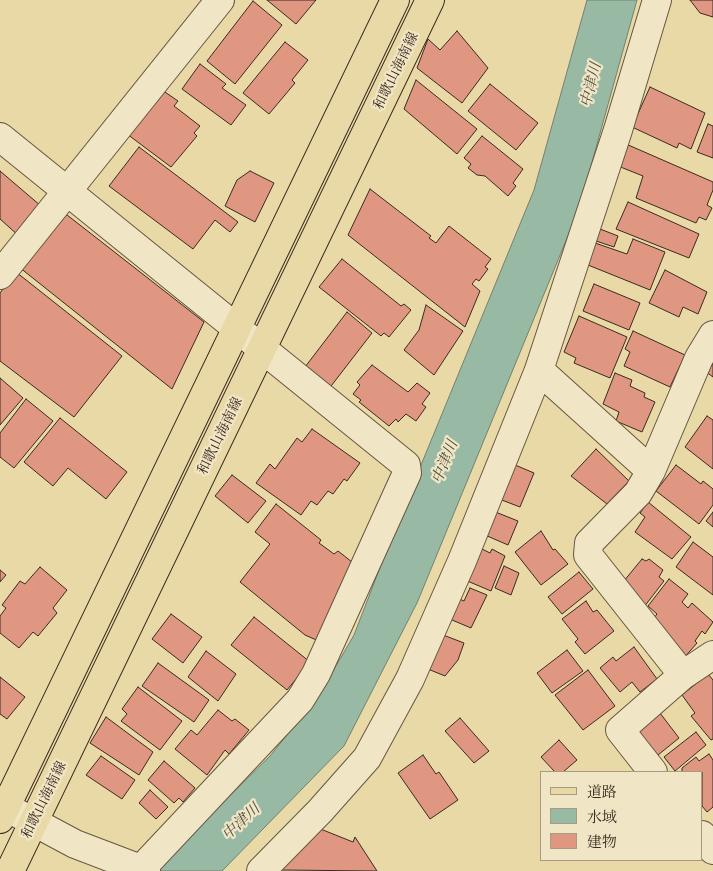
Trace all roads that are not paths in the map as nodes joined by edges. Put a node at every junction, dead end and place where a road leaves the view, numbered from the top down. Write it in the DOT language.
graph roads {
  1 [pos="220,0"];
  2 [pos="395,0"];
  3 [pos="430,0"];
  4 [pos="656,0"];
  5 [pos="0,137"];
  6 [pos="66,190"];
  7 [pos="0,275"];
  8 [pos="236,328"];
  9 [pos="713,334"];
  10 [pos="262,349"];
  11 [pos="539,370"];
  12 [pos="651,471"];
  13 [pos="713,655"];
  14 [pos="683,675"];
  15 [pos="652,771"];
  16 [pos="2,808"];
  17 [pos="34,822"];
  18 [pos="703,836"];
  19 [pos="713,850"];
  20 [pos="136,867"];
  21 [pos="10,871"];
  22 [pos="261,871"];
  1 -- 6 [label="street"];
  2 -- 8 [label="main road"];
  3 -- 10 [label="main road, 和歌山海南線"];
  4 -- 11 [label="street"];
  5 -- 6 [label="street"];
  6 -- 7 [label="street"];
  6 -- 8 [label="street"];
  8 -- 10 [label="street"];
  8 -- 16 [label="main road"];
  9 -- 12 [label="street"];
  10 -- 17 [label="main road, 和歌山海南線"];
  10 -- 20 [label="street"];
  11 -- 12 [label="street"];
  11 -- 22 [label="street"];
  12 -- 14 [label="street"];
  13 -- 14 [label="street"];
  14 -- 15 [label="street"];
  16 -- 17 [label="street"];
  17 -- 20 [label="street"];
  17 -- 21 [label="main road, 和歌山海南線"];
  18 -- 19 [label="street"];
}
